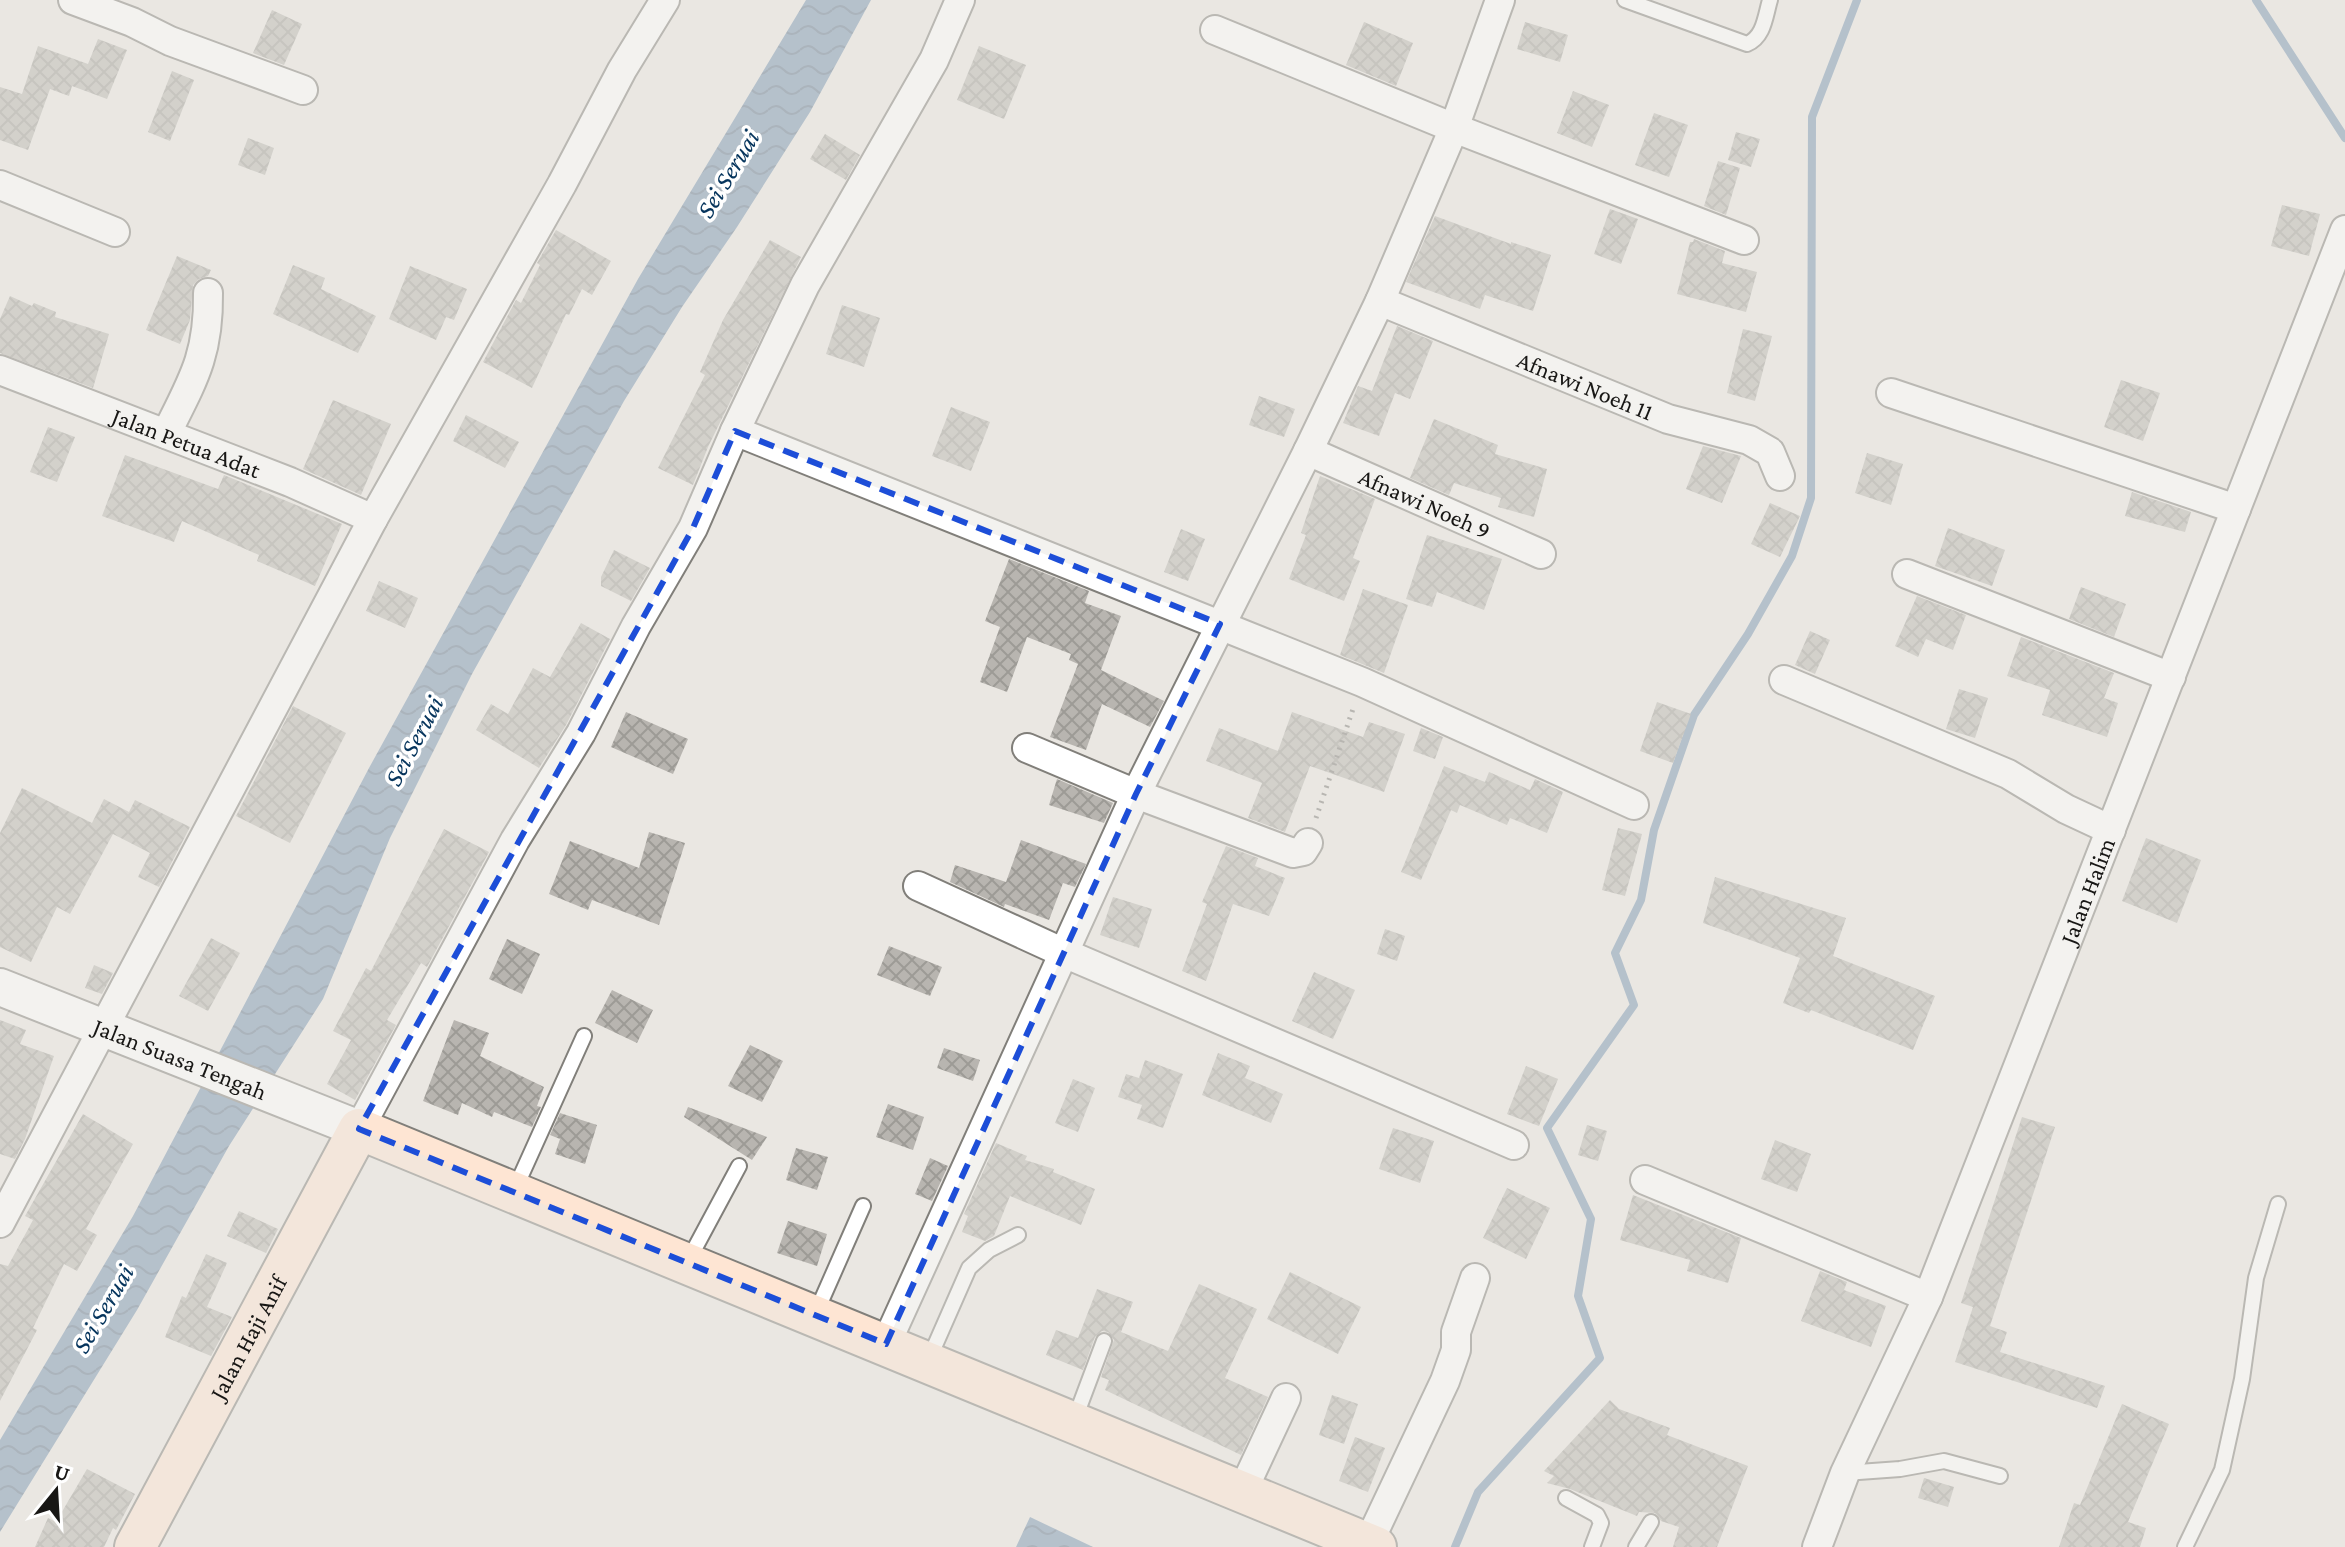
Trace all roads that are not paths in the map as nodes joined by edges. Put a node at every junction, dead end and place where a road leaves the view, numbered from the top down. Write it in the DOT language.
graph roads {
  1 [pos="73,0"];
  2 [pos="665,0"];
  3 [pos="960,0"];
  4 [pos="1500,0"];
  5 [pos="1625,0"];
  6 [pos="1770,0"];
  7 [pos="1215,30"];
  8 [pos="303,90"];
  9 [pos="1454,128"];
  10 [pos="0,185"];
  11 [pos="2345,230"];
  12 [pos="115,232"];
  13 [pos="1744,240"];
  14 [pos="208,293"];
  15 [pos="1380,301"];
  16 [pos="0,370"];
  17 [pos="1891,393"];
  18 [pos="735,431"];
  19 [pos="166,434"];
  20 [pos="1308,451"];
  21 [pos="1780,476"];
  22 [pos="2236,509"];
  23 [pos="373,519"];
  24 [pos="1541,554"];
  25 [pos="1907,574"];
  26 [pos="1220,624"];
  27 [pos="2171,677"];
  28 [pos="1784,680"];
  29 [pos="1027,748"];
  30 [pos="1136,794"];
  31 [pos="1634,805"];
  32 [pos="2111,830"];
  33 [pos="1308,843"];
  34 [pos="918,886"];
  35 [pos="1064,953"];
  36 [pos="0,987"];
  37 [pos="105,1029"];
  38 [pos="584,1036"];
  39 [pos="359,1129"];
  40 [pos="1514,1145"];
  41 [pos="739,1166"];
  42 [pos="1645,1180"];
  43 [pos="514,1191"];
  44 [pos="2278,1204"];
  45 [pos="863,1206"];
  46 [pos="0,1223"];
  47 [pos="1018,1235"];
  48 [pos="687,1262"];
  49 [pos="1475,1278"];
  50 [pos="1928,1297"];
  51 [pos="815,1315"];
  52 [pos="1104,1341"];
  53 [pos="886,1344"];
  54 [pos="927,1362"];
  55 [pos="1286,1398"];
  56 [pos="1074,1421"];
  57 [pos="1845,1473"];
  58 [pos="2000,1476"];
  59 [pos="1243,1490"];
  60 [pos="1566,1498"];
  61 [pos="1651,1522"];
  62 [pos="1372,1545"];
  63 [pos="135,1547"];
  64 [pos="1592,1547"];
  65 [pos="1636,1547"];
  66 [pos="1817,1547"];
  67 [pos="2185,1547"];
  1 -- 8 [label="street"];
  2 -- 23 [label="street"];
  3 -- 18 [label="street"];
  4 -- 9 [label="street"];
  5 -- 6 [label="lane"];
  7 -- 9 [label="street"];
  9 -- 13 [label="street"];
  9 -- 15 [label="street"];
  10 -- 12 [label="street"];
  11 -- 22 [label="street, Jalan Halim"];
  14 -- 19 [label="street"];
  15 -- 20 [label="street"];
  15 -- 21 [label="street, Afnawi Noeh 11"];
  16 -- 19 [label="street, Jalan Petua Adat"];
  17 -- 22 [label="street"];
  18 -- 26 [label="street"];
  18 -- 39 [label="street"];
  19 -- 23 [label="street, Jalan Petua Adat"];
  20 -- 24 [label="street, Afnawi Noeh 9"];
  20 -- 26 [label="street"];
  22 -- 27 [label="street, Jalan Halim"];
  23 -- 37 [label="street"];
  25 -- 27 [label="street"];
  26 -- 30 [label="street"];
  26 -- 31 [label="street"];
  27 -- 32 [label="street, Jalan Halim"];
  28 -- 32 [label="street"];
  29 -- 30 [label="street"];
  30 -- 33 [label="street"];
  30 -- 35 [label="street"];
  32 -- 50 [label="street, Jalan Halim"];
  34 -- 35 [label="street"];
  35 -- 40 [label="street"];
  35 -- 53 [label="street"];
  36 -- 37 [label="street, Jalan Suasa Tengah"];
  37 -- 39 [label="street, Jalan Suasa Tengah"];
  37 -- 46 [label="street"];
  38 -- 43 [label="lane"];
  39 -- 43 [label="main road"];
  39 -- 63 [label="main road, Jalan Haji Anif"];
  41 -- 48 [label="lane"];
  42 -- 50 [label="street"];
  43 -- 48 [label="main road"];
  44 -- 67 [label="lane"];
  45 -- 51 [label="lane"];
  47 -- 54 [label="lane"];
  48 -- 51 [label="main road"];
  49 -- 62 [label="street"];
  50 -- 57 [label="street, Jalan Halim"];
  51 -- 53 [label="main road"];
  52 -- 56 [label="lane"];
  53 -- 54 [label="main road"];
  54 -- 56 [label="main road"];
  55 -- 59 [label="street"];
  56 -- 59 [label="main road"];
  57 -- 58 [label="lane"];
  57 -- 66 [label="street, Jalan Halim"];
  59 -- 62 [label="main road"];
  60 -- 64 [label="lane"];
  61 -- 65 [label="lane"];
}
